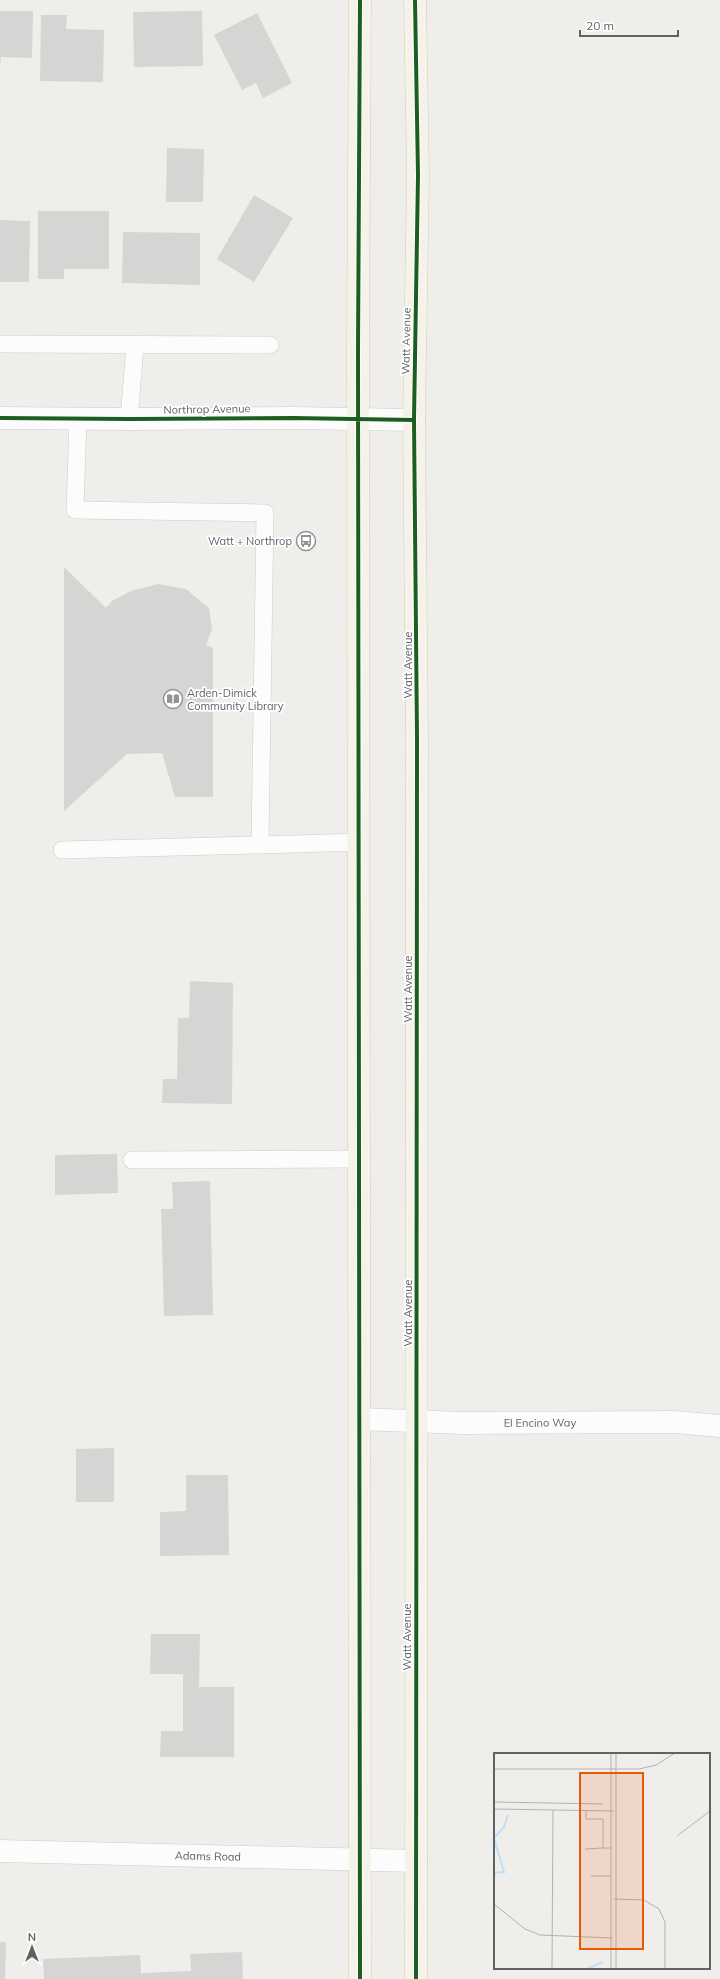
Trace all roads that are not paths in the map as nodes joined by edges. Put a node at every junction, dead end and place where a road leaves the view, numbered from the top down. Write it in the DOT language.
graph roads {
  1 [pos="360,0"];
  2 [pos="415,0"];
  3 [pos="0,344"];
  4 [pos="270,345"];
  5 [pos="135,346"];
  6 [pos="0,418"];
  7 [pos="78,419"];
  8 [pos="129,419"];
  9 [pos="359,419"];
  10 [pos="414,420"];
  11 [pos="360,842"];
  12 [pos="260,845"];
  13 [pos="62,850"];
  14 [pos="360,1159"];
  15 [pos="132,1160"];
  16 [pos="360,1419"];
  17 [pos="416,1421"];
  18 [pos="720,1426"];
  19 [pos="0,1851"];
  20 [pos="360,1860"];
  21 [pos="416,1860"];
  22 [pos="360,1979"];
  23 [pos="416,1979"];
  1 -- 9 [label="main road"];
  2 -- 10 [label="main road, Watt Avenue"];
  3 -- 5 [label="lane"];
  4 -- 5 [label="lane"];
  5 -- 8 [label="lane"];
  6 -- 7 [label="street, Northrop Avenue"];
  7 -- 8 [label="street, Northrop Avenue"];
  7 -- 12 [label="lane"];
  8 -- 9 [label="street, Northrop Avenue"];
  9 -- 10 [label="street, Northrop Avenue"];
  9 -- 11 [label="main road"];
  10 -- 17 [label="main road, Watt Avenue"];
  11 -- 12 [label="lane"];
  11 -- 14 [label="main road"];
  12 -- 13 [label="lane"];
  14 -- 15 [label="lane"];
  14 -- 16 [label="main road"];
  16 -- 17 [label="street, El Encino Way"];
  16 -- 20 [label="main road"];
  17 -- 18 [label="street, El Encino Way"];
  17 -- 21 [label="main road, Watt Avenue"];
  19 -- 20 [label="street, Adams Road"];
  20 -- 21 [label="street, Adams Road"];
  20 -- 22 [label="main road"];
  21 -- 23 [label="main road, Watt Avenue"];
}
